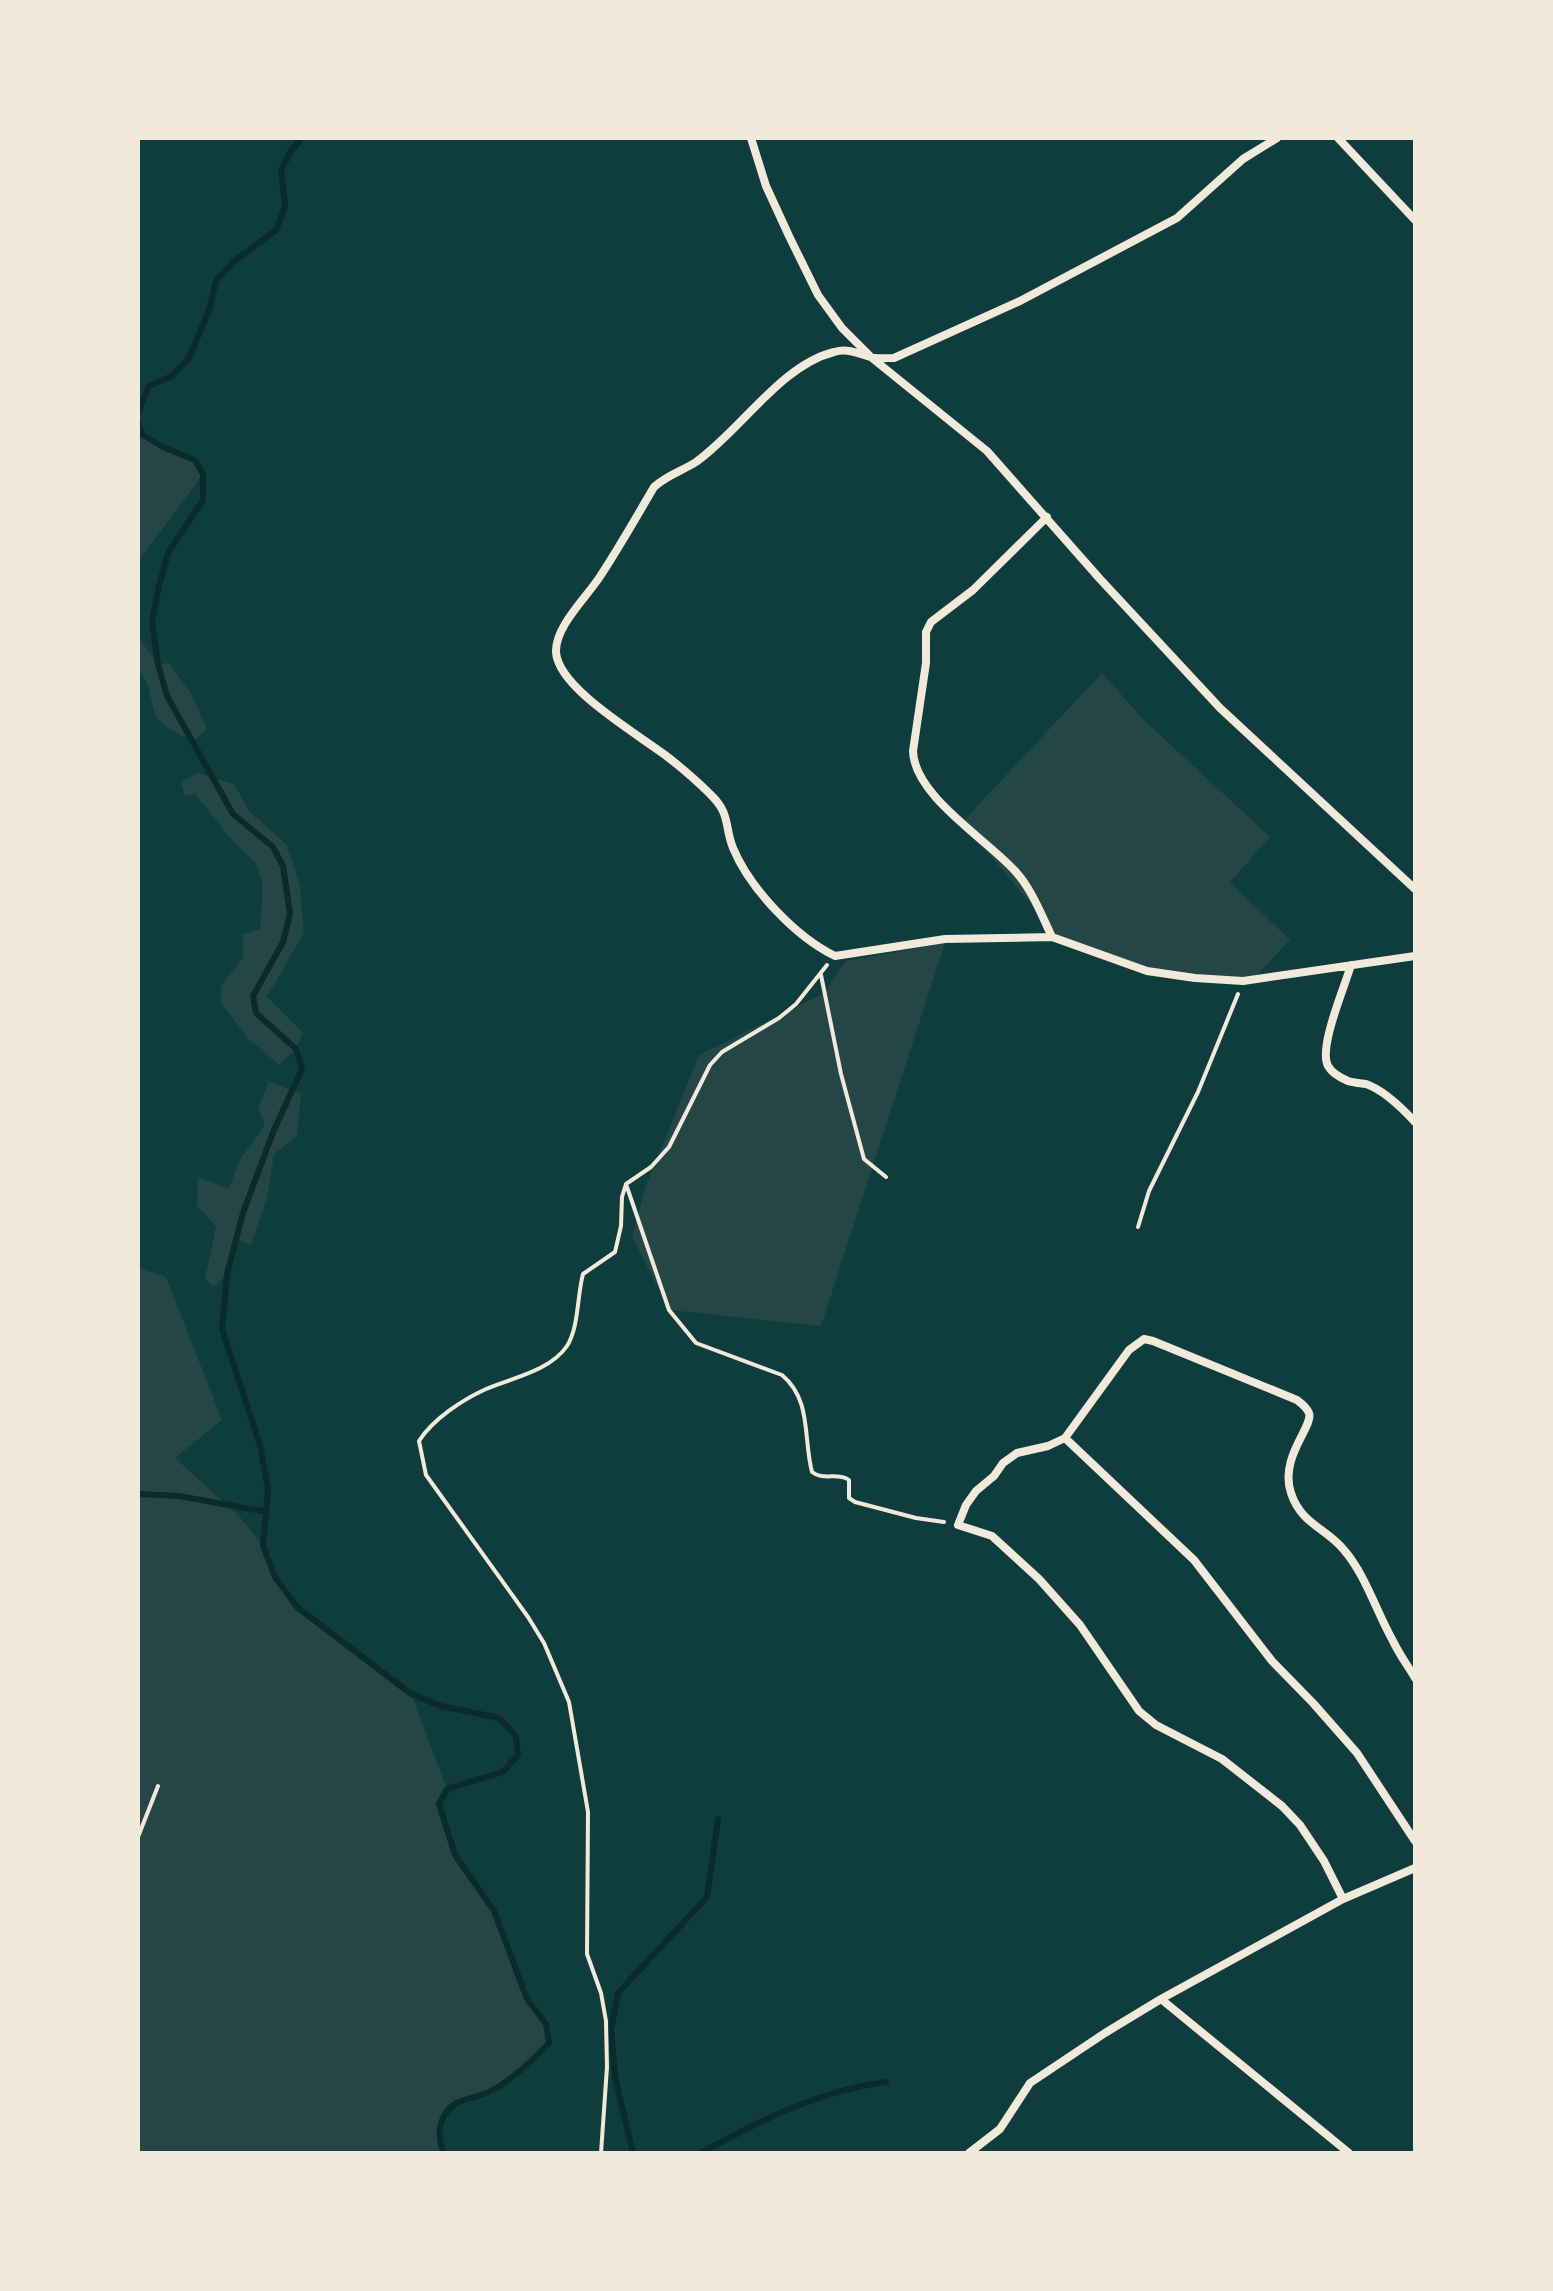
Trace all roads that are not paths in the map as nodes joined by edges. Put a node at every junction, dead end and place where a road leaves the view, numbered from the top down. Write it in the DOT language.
graph roads {
  1 [pos="751,138"];
  2 [pos="1277,138"];
  3 [pos="1338,138"];
  4 [pos="1415,220"];
  5 [pos="872,358"];
  6 [pos="1047,517"];
  7 [pos="1415,889"];
  8 [pos="1052,937"];
  9 [pos="1415,956"];
  10 [pos="1351,965"];
  11 [pos="1415,1122"];
  12 [pos="1065,1438"];
  13 [pos="1415,1678"];
  14 [pos="1415,1841"];
  15 [pos="1415,1868"];
  16 [pos="1343,1899"];
  17 [pos="1161,1999"];
  18 [pos="969,2153"];
  19 [pos="1349,2153"];
  1 -- 5 [label="street"];
  2 -- 5 [label="street"];
  3 -- 4 [label="street"];
  5 -- 6 [label="street"];
  5 -- 8 [label="street"];
  6 -- 7 [label="street"];
  6 -- 8 [label="street"];
  8 -- 10 [label="street"];
  9 -- 10 [label="street"];
  10 -- 11 [label="street"];
  12 -- 13 [label="street"];
  12 -- 14 [label="street"];
  12 -- 16 [label="street"];
  15 -- 16 [label="street"];
  16 -- 17 [label="street"];
  17 -- 18 [label="street"];
  17 -- 19 [label="street"];
}
